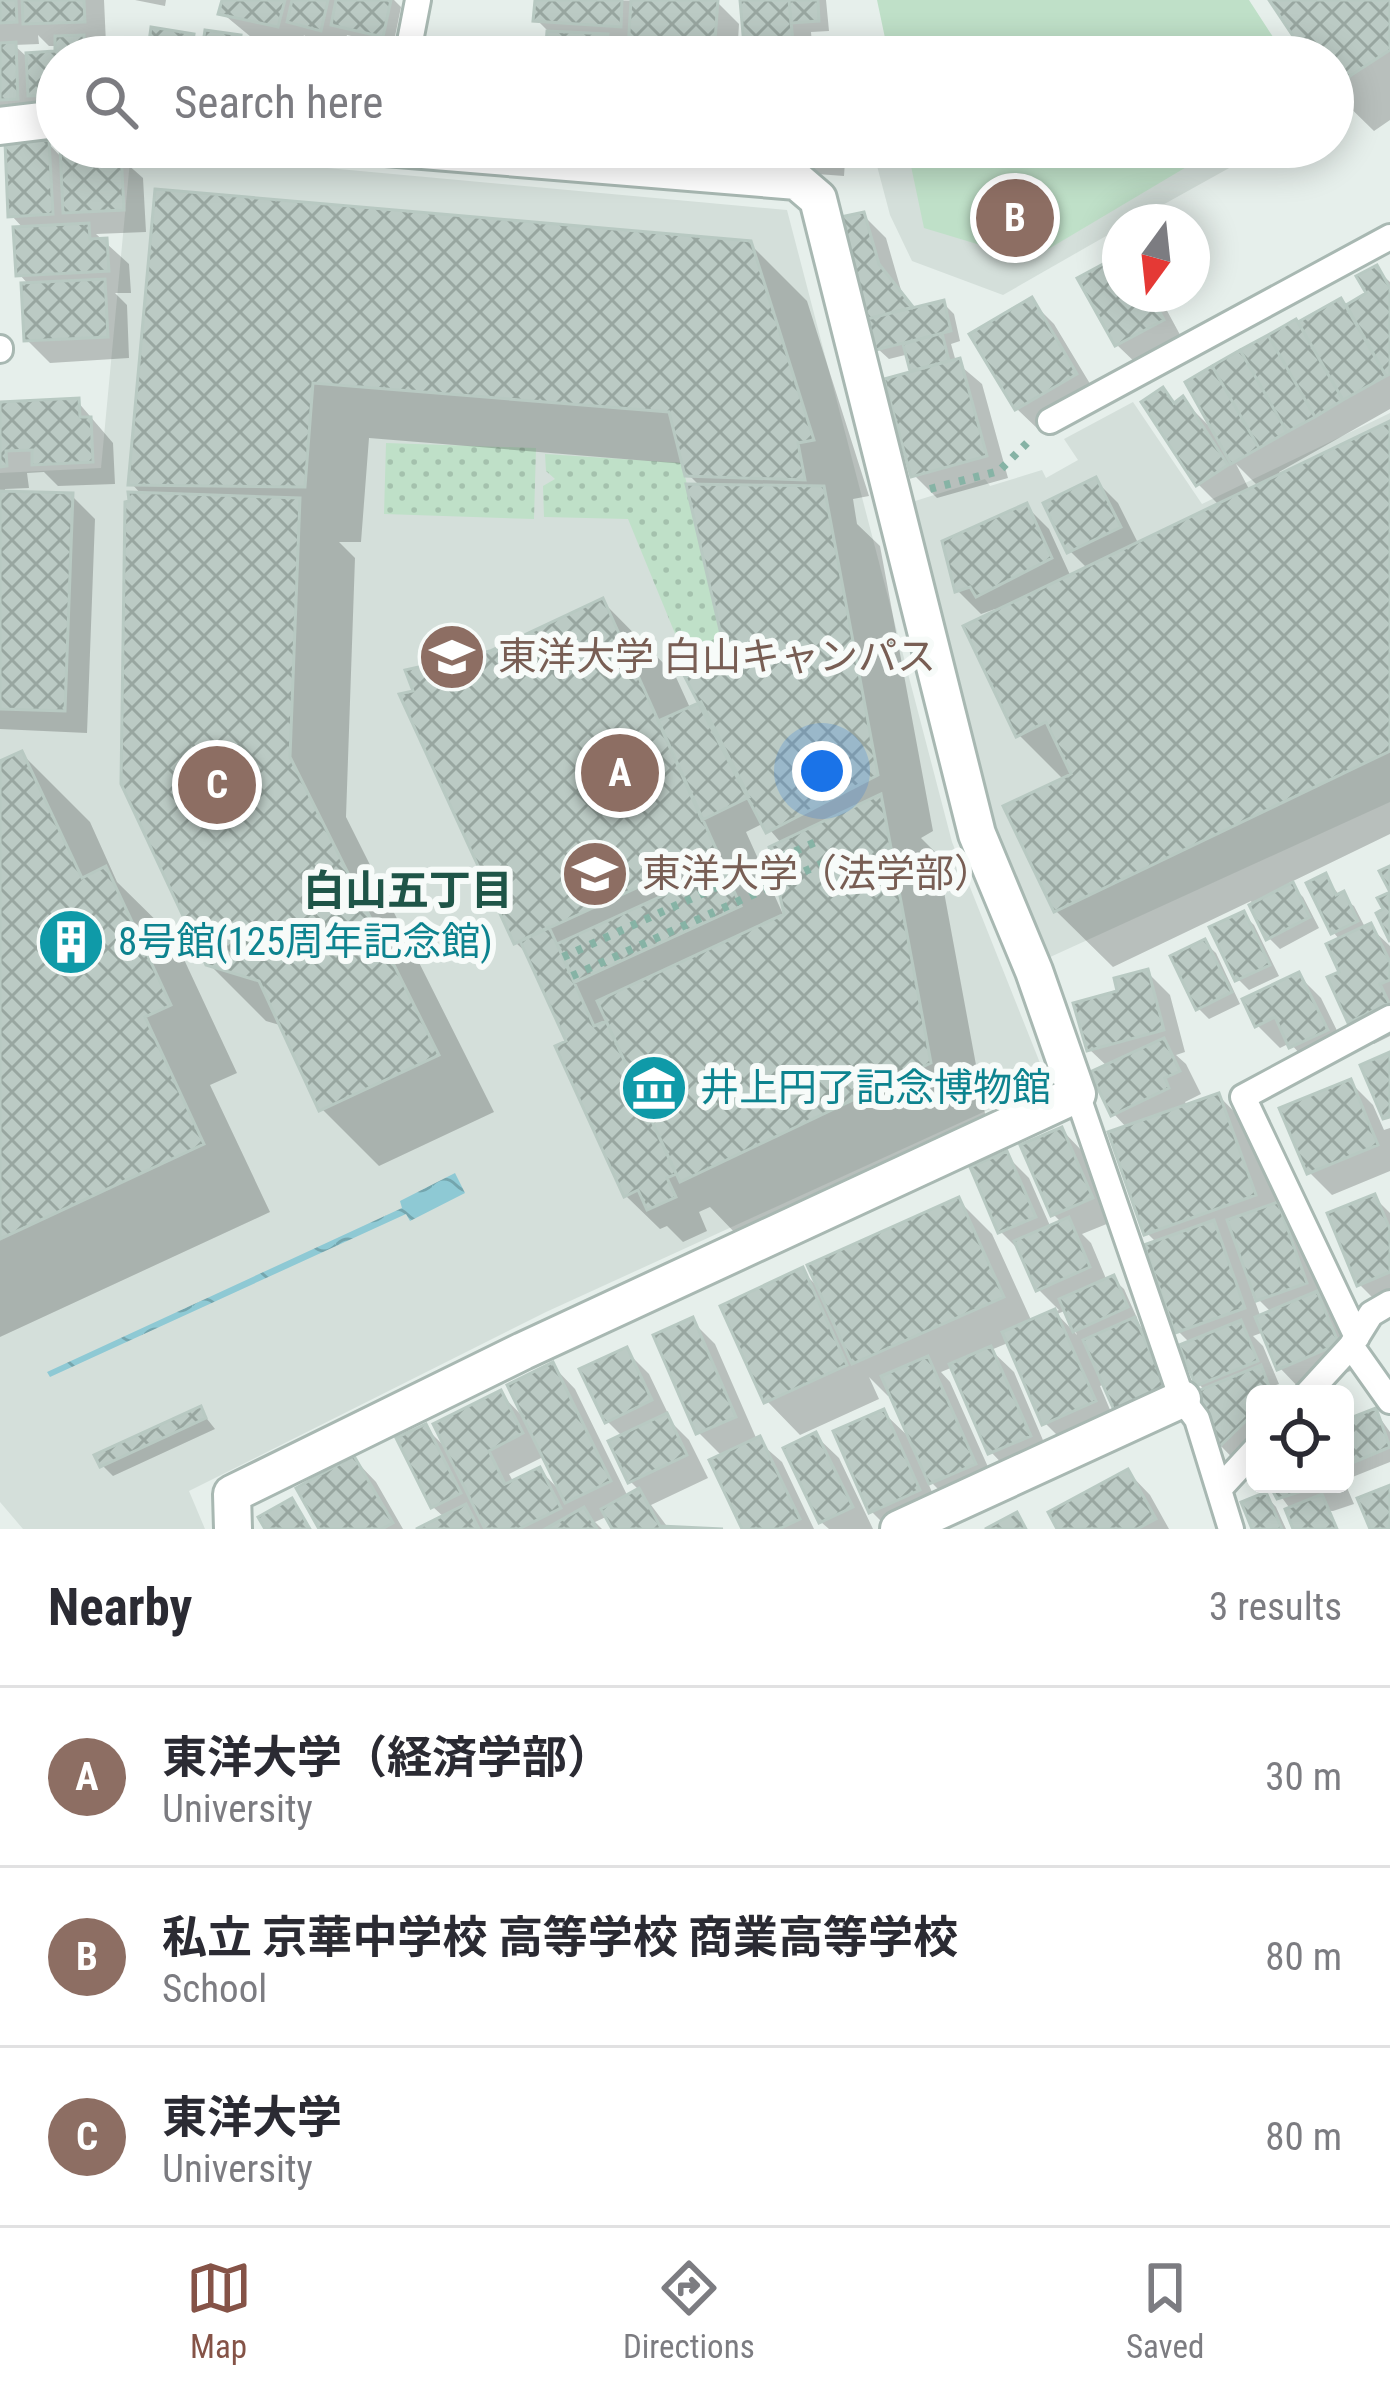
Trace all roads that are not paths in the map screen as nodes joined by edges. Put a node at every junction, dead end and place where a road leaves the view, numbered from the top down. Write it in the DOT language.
graph roads {
  1 [pos="418,0"];
  2 [pos="411,36"];
  3 [pos="36,122"];
  4 [pos="0,127"];
  5 [pos="634,168"];
  6 [pos="1390,237"];
  7 [pos="1050,421"];
  8 [pos="1390,1018"];
  9 [pos="1077,1094"];
  10 [pos="1390,1304"];
  11 [pos="1354,1341"];
  12 [pos="1315,1385"];
  13 [pos="1182,1399"];
  14 [pos="1390,1401"];
  15 [pos="1246,1460"];
  16 [pos="1219,1490"];
  17 [pos="233,1529"];
  18 [pos="899,1529"];
  19 [pos="1231,1529"];
  1 -- 2 [label="lane"];
  3 -- 4 [label="street"];
  5 -- 9 [label="street"];
  6 -- 7 [label="lane"];
  8 -- 11 [label="lane"];
  9 -- 13 [label="lane"];
  9 -- 17 [label="street"];
  10 -- 11 [label="lane"];
  11 -- 12 [label="lane"];
  11 -- 14 [label="lane"];
  13 -- 16 [label="lane"];
  13 -- 18 [label="street"];
  15 -- 16 [label="lane"];
  16 -- 19 [label="lane"];
}
